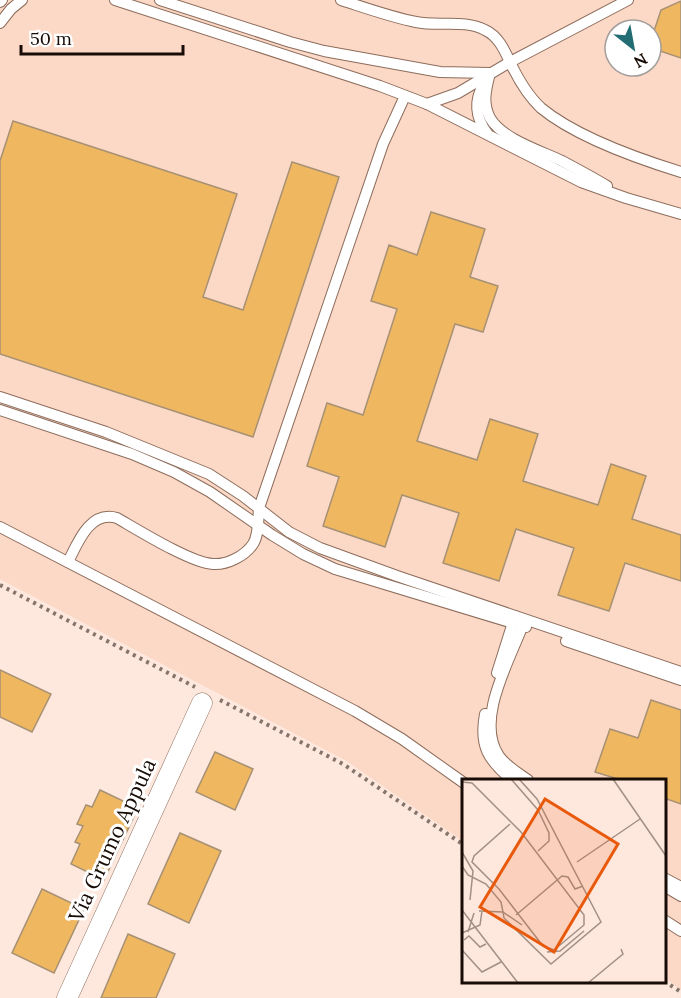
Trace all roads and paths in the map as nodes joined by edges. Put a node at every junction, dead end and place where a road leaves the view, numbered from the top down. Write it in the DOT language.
graph roads {
  1 [pos="22,0"];
  2 [pos="116,0"];
  3 [pos="160,0"];
  4 [pos="341,0"];
  5 [pos="628,0"];
  6 [pos="0,23"];
  7 [pos="510,62"];
  8 [pos="490,73"];
  9 [pos="405,96"];
  10 [pos="427,104"];
  11 [pos="489,135"];
  12 [pos="681,172"];
  13 [pos="626,198"];
  14 [pos="681,214"];
  15 [pos="0,397"];
  16 [pos="0,410"];
  17 [pos="259,508"];
  18 [pos="258,526"];
  19 [pos="0,527"];
  20 [pos="68,561"];
  21 [pos="0,585"];
  22 [pos="519,621"];
  23 [pos="681,672"];
  24 [pos="681,680"];
  25 [pos="206,696"];
  26 [pos="511,779"];
  27 [pos="527,779"];
  28 [pos="462,782"];
  29 [pos="462,844"];
  30 [pos="666,879"];
  31 [pos="666,887"];
  32 [pos="681,887"];
  33 [pos="681,896"];
  34 [pos="666,921"];
  35 [pos="681,931"];
  36 [pos="666,982"];
  37 [pos="681,992"];
  38 [pos="67,998"];
  1 -- 6 [label="lane"];
  2 -- 9 [label="lane"];
  3 -- 8 [label="lane"];
  4 -- 7 [label="lane"];
  5 -- 7 [label="lane"];
  7 -- 8 [label="lane"];
  7 -- 12 [label="lane"];
  8 -- 10 [label="lane"];
  8 -- 11 [label="lane"];
  8 -- 13 [label="lane"];
  9 -- 10 [label="lane"];
  9 -- 17 [label="lane"];
  10 -- 11 [label="lane"];
  11 -- 13 [label="lane"];
  13 -- 14 [label="lane"];
  15 -- 17 [label="lane"];
  16 -- 18 [label="lane"];
  17 -- 18 [label="lane"];
  17 -- 22 [label="lane"];
  18 -- 20 [label="lane"];
  18 -- 22 [label="lane"];
  19 -- 20 [label="lane"];
  20 -- 28 [label="lane"];
  21 -- 25 [label="path"];
  22 -- 23 [label="lane"];
  22 -- 24 [label="lane"];
  22 -- 26 [label="lane"];
  22 -- 27 [label="lane"];
  25 -- 29 [label="path"];
  25 -- 38 [label="street, Via Grumo Appula"];
  30 -- 32 [label="lane"];
  31 -- 33 [label="lane"];
  34 -- 35 [label="lane"];
  36 -- 37 [label="path"];
}
